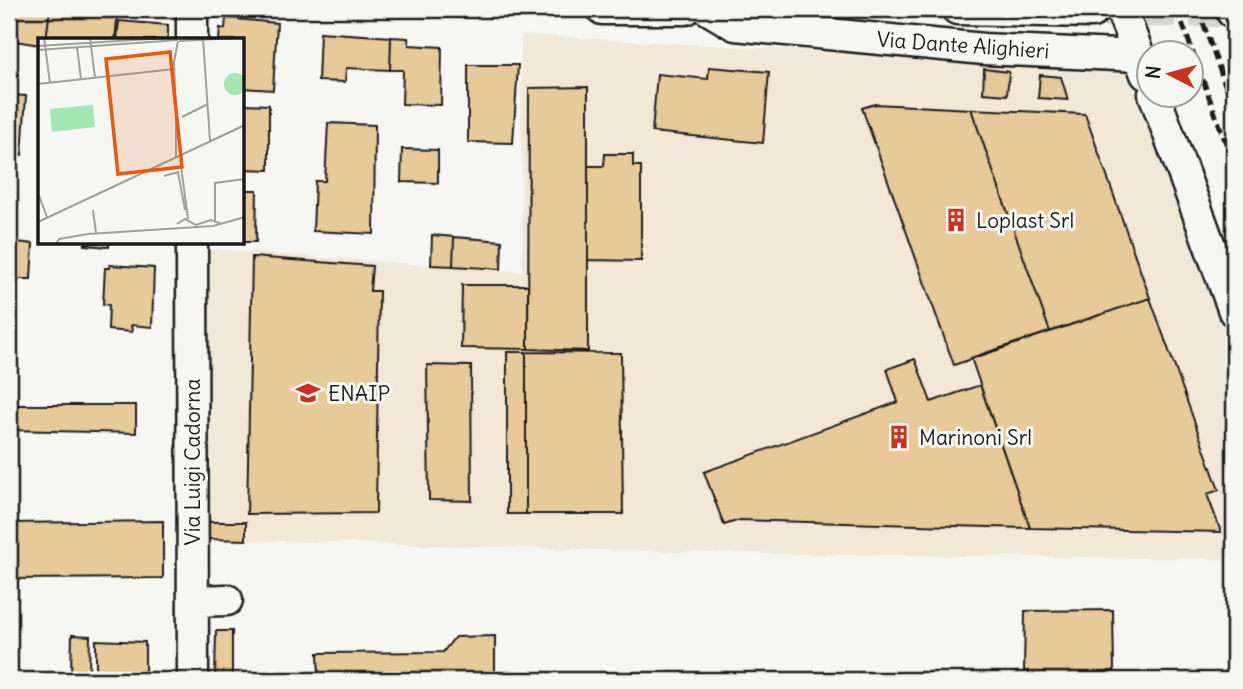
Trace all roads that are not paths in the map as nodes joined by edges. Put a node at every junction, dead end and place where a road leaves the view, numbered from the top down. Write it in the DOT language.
graph roads {
  1 [pos="192,9"];
  2 [pos="616,9"];
  3 [pos="686,9"];
  4 [pos="703,9"];
  5 [pos="708,9"];
  6 [pos="957,9"];
  7 [pos="1106,10"];
  8 [pos="192,38"];
  9 [pos="1134,53"];
  10 [pos="1134,68"];
  11 [pos="1159,108"];
  12 [pos="192,245"];
  13 [pos="1234,311"];
  14 [pos="227,600"];
  15 [pos="193,601"];
  16 [pos="193,680"];
  1 -- 8 [label="street"];
  2 -- 3 [label="street"];
  3 -- 4 [label="street"];
  5 -- 10 [label="street, Via Dante Alighieri"];
  6 -- 7 [label="street, Via Dante Alighieri"];
  7 -- 9 [label="street"];
  11 -- 13 [label="street"];
  12 -- 15 [label="street, Via Luigi Cadorna"];
  14 -- 15 [label="street"];
  15 -- 16 [label="street, Via Luigi Cadorna"];
}
